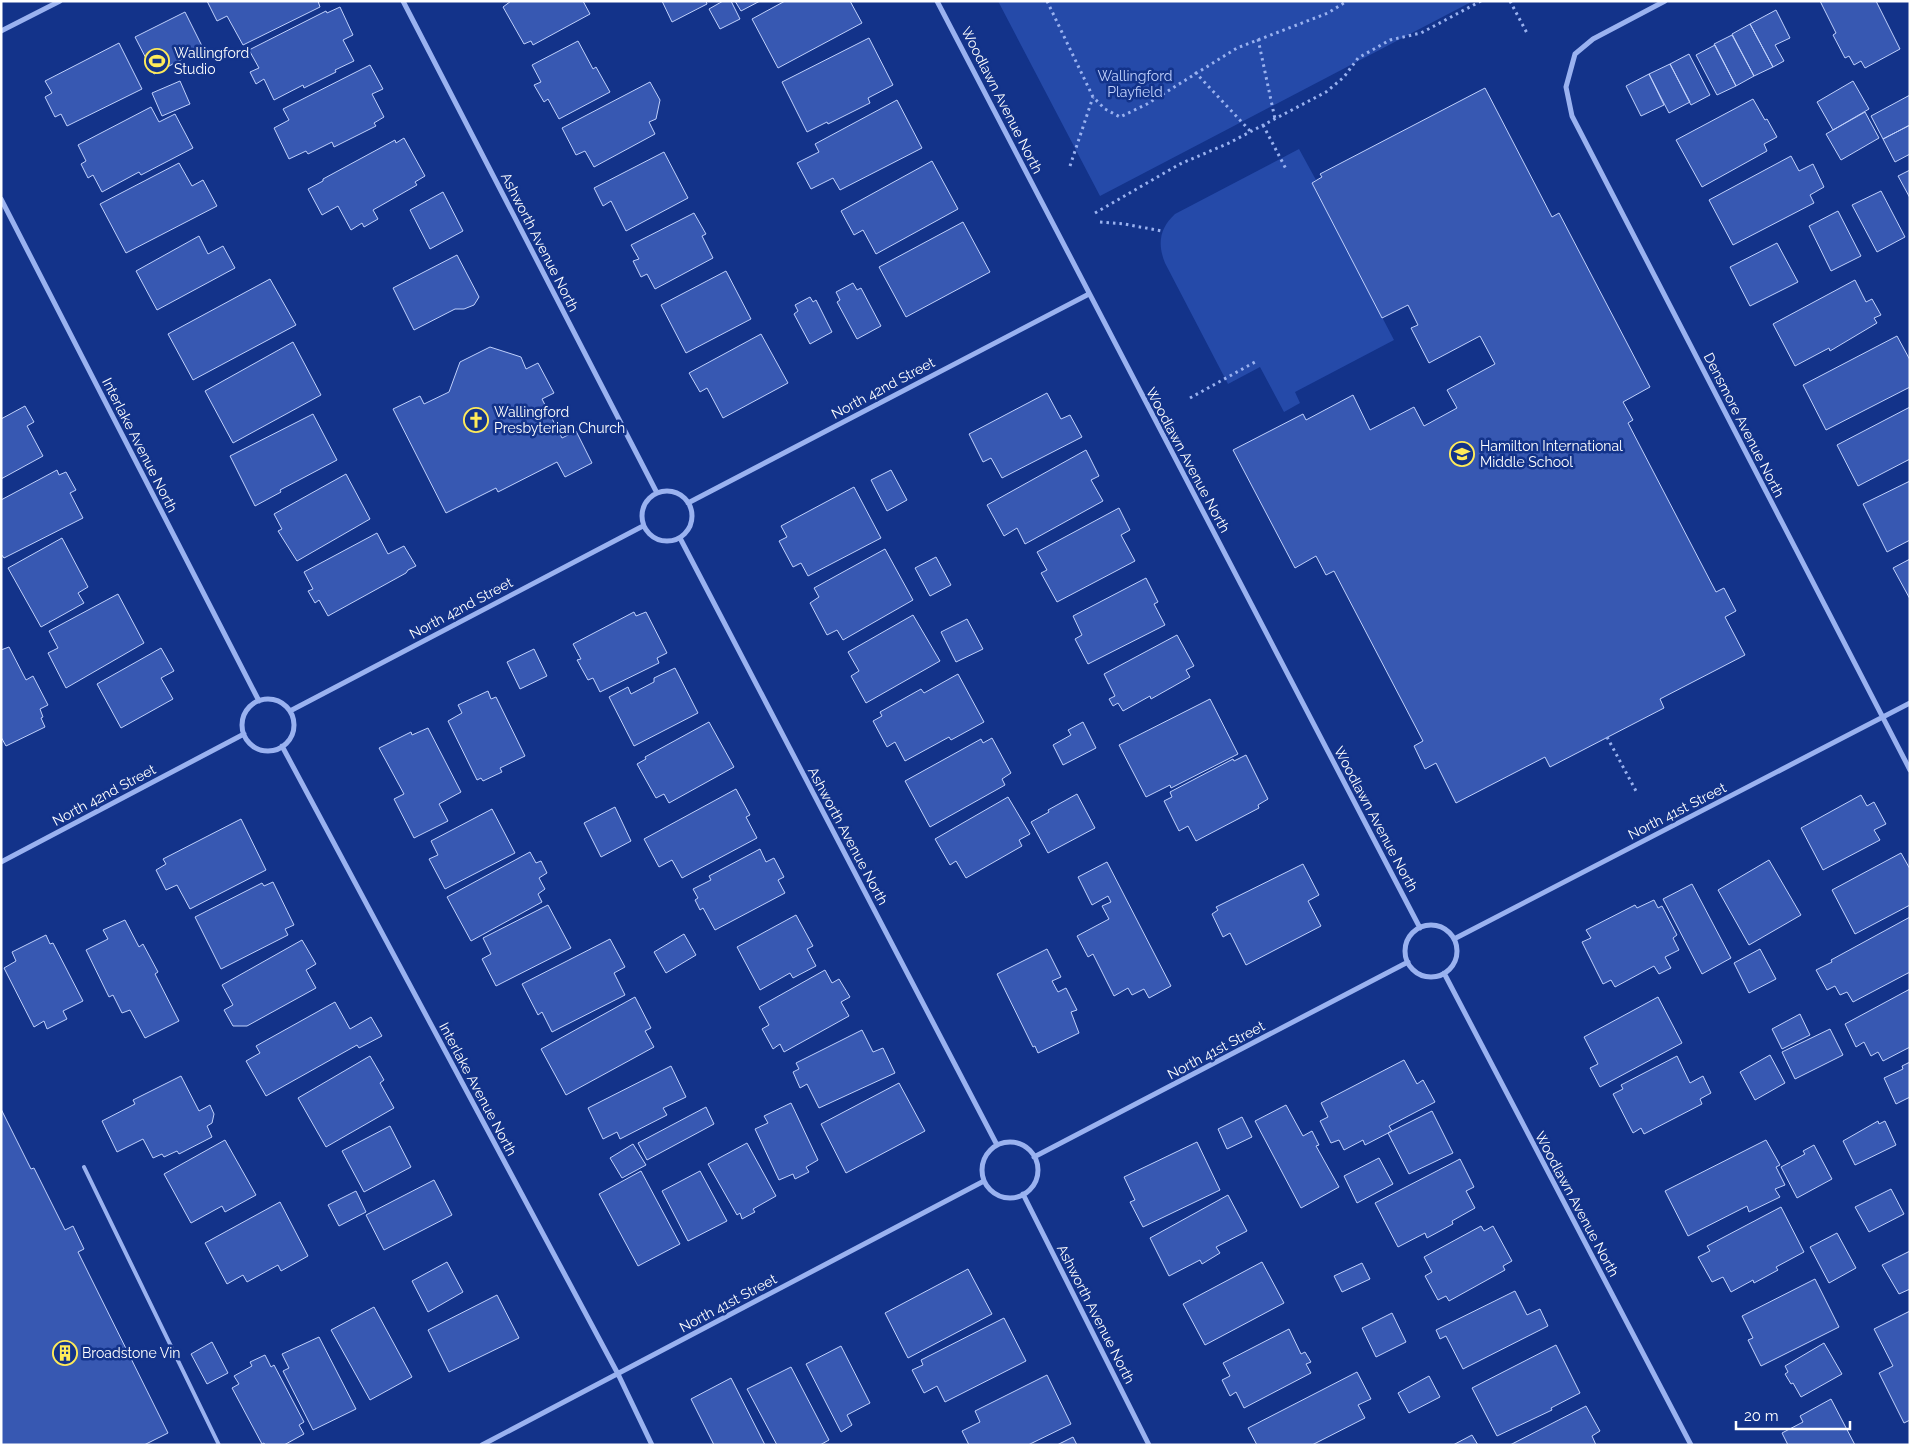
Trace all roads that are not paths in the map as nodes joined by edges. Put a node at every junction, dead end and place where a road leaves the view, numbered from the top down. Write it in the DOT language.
graph roads {
  1 [pos="60,1"];
  2 [pos="404,1"];
  3 [pos="937,1"];
  4 [pos="1665,1"];
  5 [pos="1,31"];
  6 [pos="1,199"];
  7 [pos="1088,294"];
  8 [pos="656,493"];
  9 [pos="688,503"];
  10 [pos="643,526"];
  11 [pos="680,538"];
  12 [pos="259,701"];
  13 [pos="1910,703"];
  14 [pos="290,711"];
  15 [pos="1882,717"];
  16 [pos="244,734"];
  17 [pos="282,746"];
  18 [pos="1910,770"];
  19 [pos="1,862"];
  20 [pos="1420,928"];
  21 [pos="1454,940"];
  22 [pos="1408,962"];
  23 [pos="1444,973"];
  24 [pos="997,1145"];
  25 [pos="1034,1157"];
  26 [pos="84,1167"];
  27 [pos="984,1181"];
  28 [pos="1023,1194"];
  29 [pos="618,1374"];
  30 [pos="219,1445"];
  31 [pos="482,1445"];
  32 [pos="652,1445"];
  33 [pos="1149,1445"];
  34 [pos="1691,1445"];
  1 -- 5 [label="street"];
  2 -- 8 [label="street, Ashworth Avenue North"];
  3 -- 7 [label="street, Woodlawn Avenue North"];
  4 -- 15 [label="street, Densmore Avenue North"];
  6 -- 12 [label="street, Interlake Avenue North"];
  7 -- 9 [label="street, North 42nd Street"];
  7 -- 20 [label="street, Woodlawn Avenue North"];
  8 -- 9 [label="street"];
  8 -- 10 [label="street"];
  9 -- 11 [label="street"];
  10 -- 11 [label="street"];
  10 -- 14 [label="street, North 42nd Street"];
  11 -- 24 [label="street, Ashworth Avenue North"];
  12 -- 14 [label="street"];
  12 -- 16 [label="street"];
  13 -- 15 [label="street, North 41st Street"];
  14 -- 17 [label="street"];
  15 -- 18 [label="street, Densmore Avenue North"];
  15 -- 21 [label="street, North 41st Street"];
  16 -- 17 [label="street"];
  16 -- 19 [label="street, North 42nd Street"];
  17 -- 29 [label="street, Interlake Avenue North"];
  20 -- 21 [label="street"];
  20 -- 22 [label="street"];
  21 -- 23 [label="street"];
  22 -- 23 [label="street"];
  22 -- 25 [label="street, North 41st Street"];
  23 -- 34 [label="street, Woodlawn Avenue North"];
  24 -- 25 [label="street"];
  24 -- 27 [label="street"];
  25 -- 28 [label="street"];
  26 -- 30 [label="lane"];
  27 -- 28 [label="street"];
  27 -- 29 [label="street, North 41st Street"];
  28 -- 33 [label="street, Ashworth Avenue North"];
  29 -- 31 [label="street, North 41st Street"];
  29 -- 32 [label="street, Interlake Avenue North"];
}
